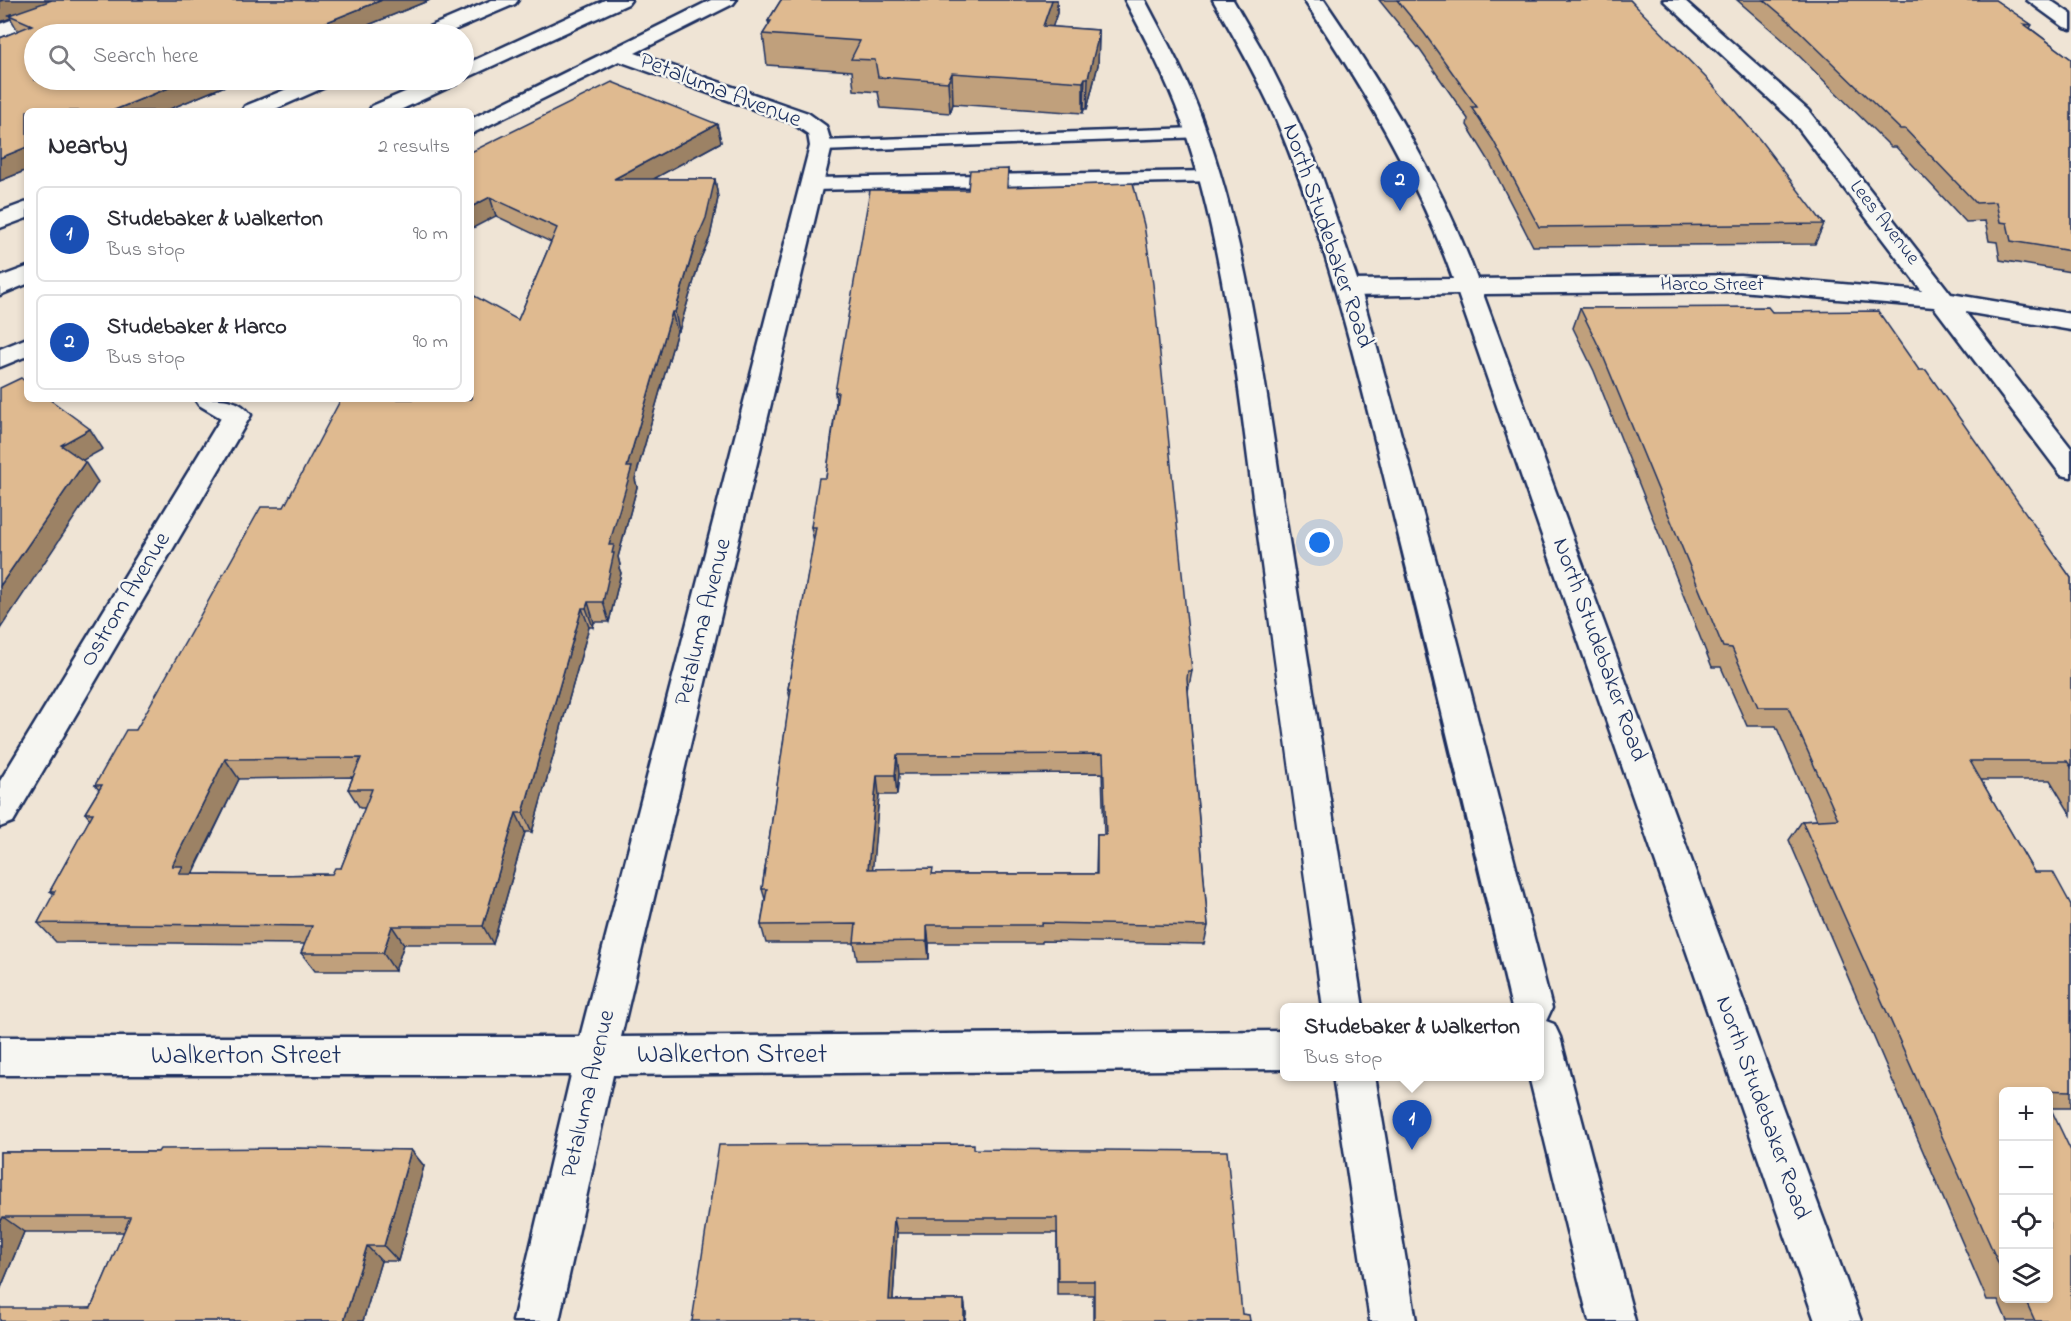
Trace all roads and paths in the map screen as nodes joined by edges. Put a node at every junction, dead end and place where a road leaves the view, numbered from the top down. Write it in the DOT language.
graph roads {
  1 [pos="84,0"];
  2 [pos="508,0"];
  3 [pos="621,0"];
  4 [pos="726,0"];
  5 [pos="1135,0"];
  6 [pos="1223,0"];
  7 [pos="1314,0"];
  8 [pos="1673,0"];
  9 [pos="2037,0"];
  10 [pos="2071,23"];
  11 [pos="452,24"];
  12 [pos="0,31"];
  13 [pos="619,54"];
  14 [pos="474,68"];
  15 [pos="302,90"];
  16 [pos="427,90"];
  17 [pos="260,108"];
  18 [pos="387,108"];
  19 [pos="474,126"];
  20 [pos="1197,133"];
  21 [pos="821,146"];
  22 [pos="1210,177"];
  23 [pos="812,184"];
  24 [pos="24,211"];
  25 [pos="0,221"];
  26 [pos="24,275"];
  27 [pos="0,286"];
  28 [pos="1469,287"];
  29 [pos="1350,288"];
  30 [pos="1945,301"];
  31 [pos="2071,322"];
  32 [pos="24,347"];
  33 [pos="0,359"];
  34 [pos="214,402"];
  35 [pos="2071,468"];
  36 [pos="0,812"];
  37 [pos="1342,1003"];
  38 [pos="1531,1003"];
  39 [pos="1280,1050"];
  40 [pos="0,1056"];
  41 [pos="596,1056"];
  42 [pos="1544,1060"];
  43 [pos="1355,1081"];
  44 [pos="536,1321"];
  45 [pos="1393,1321"];
  46 [pos="1612,1321"];
  47 [pos="1838,1321"];
  1 -- 12 [label="street"];
  2 -- 11 [label="street"];
  3 -- 14 [label="street"];
  4 -- 13 [label="street"];
  5 -- 20 [label="street"];
  6 -- 29 [label="street, North Studebaker Road"];
  7 -- 28 [label="street, North Studebaker Road"];
  8 -- 30 [label="street, Lees Avenue"];
  9 -- 10 [label="street"];
  13 -- 19 [label="street"];
  13 -- 21 [label="street, Petaluma Avenue"];
  15 -- 17 [label="street"];
  16 -- 18 [label="street"];
  20 -- 21 [label="lane"];
  20 -- 22 [label="street"];
  21 -- 23 [label="street, Petaluma Avenue"];
  22 -- 23 [label="lane"];
  22 -- 37 [label="street"];
  23 -- 41 [label="street, Petaluma Avenue"];
  24 -- 25 [label="street"];
  26 -- 27 [label="street"];
  28 -- 29 [label="street, Harco Street"];
  28 -- 30 [label="street, Harco Street"];
  28 -- 47 [label="street, North Studebaker Road"];
  29 -- 38 [label="street, North Studebaker Road"];
  30 -- 31 [label="street, Harco Street"];
  30 -- 35 [label="street, Lees Avenue"];
  32 -- 33 [label="street"];
  34 -- 36 [label="street, Ostrom Avenue"];
  39 -- 41 [label="street, Walkerton Street"];
  40 -- 41 [label="street, Walkerton Street"];
  41 -- 44 [label="street, Petaluma Avenue"];
  42 -- 46 [label="street"];
  43 -- 45 [label="street"];
}
